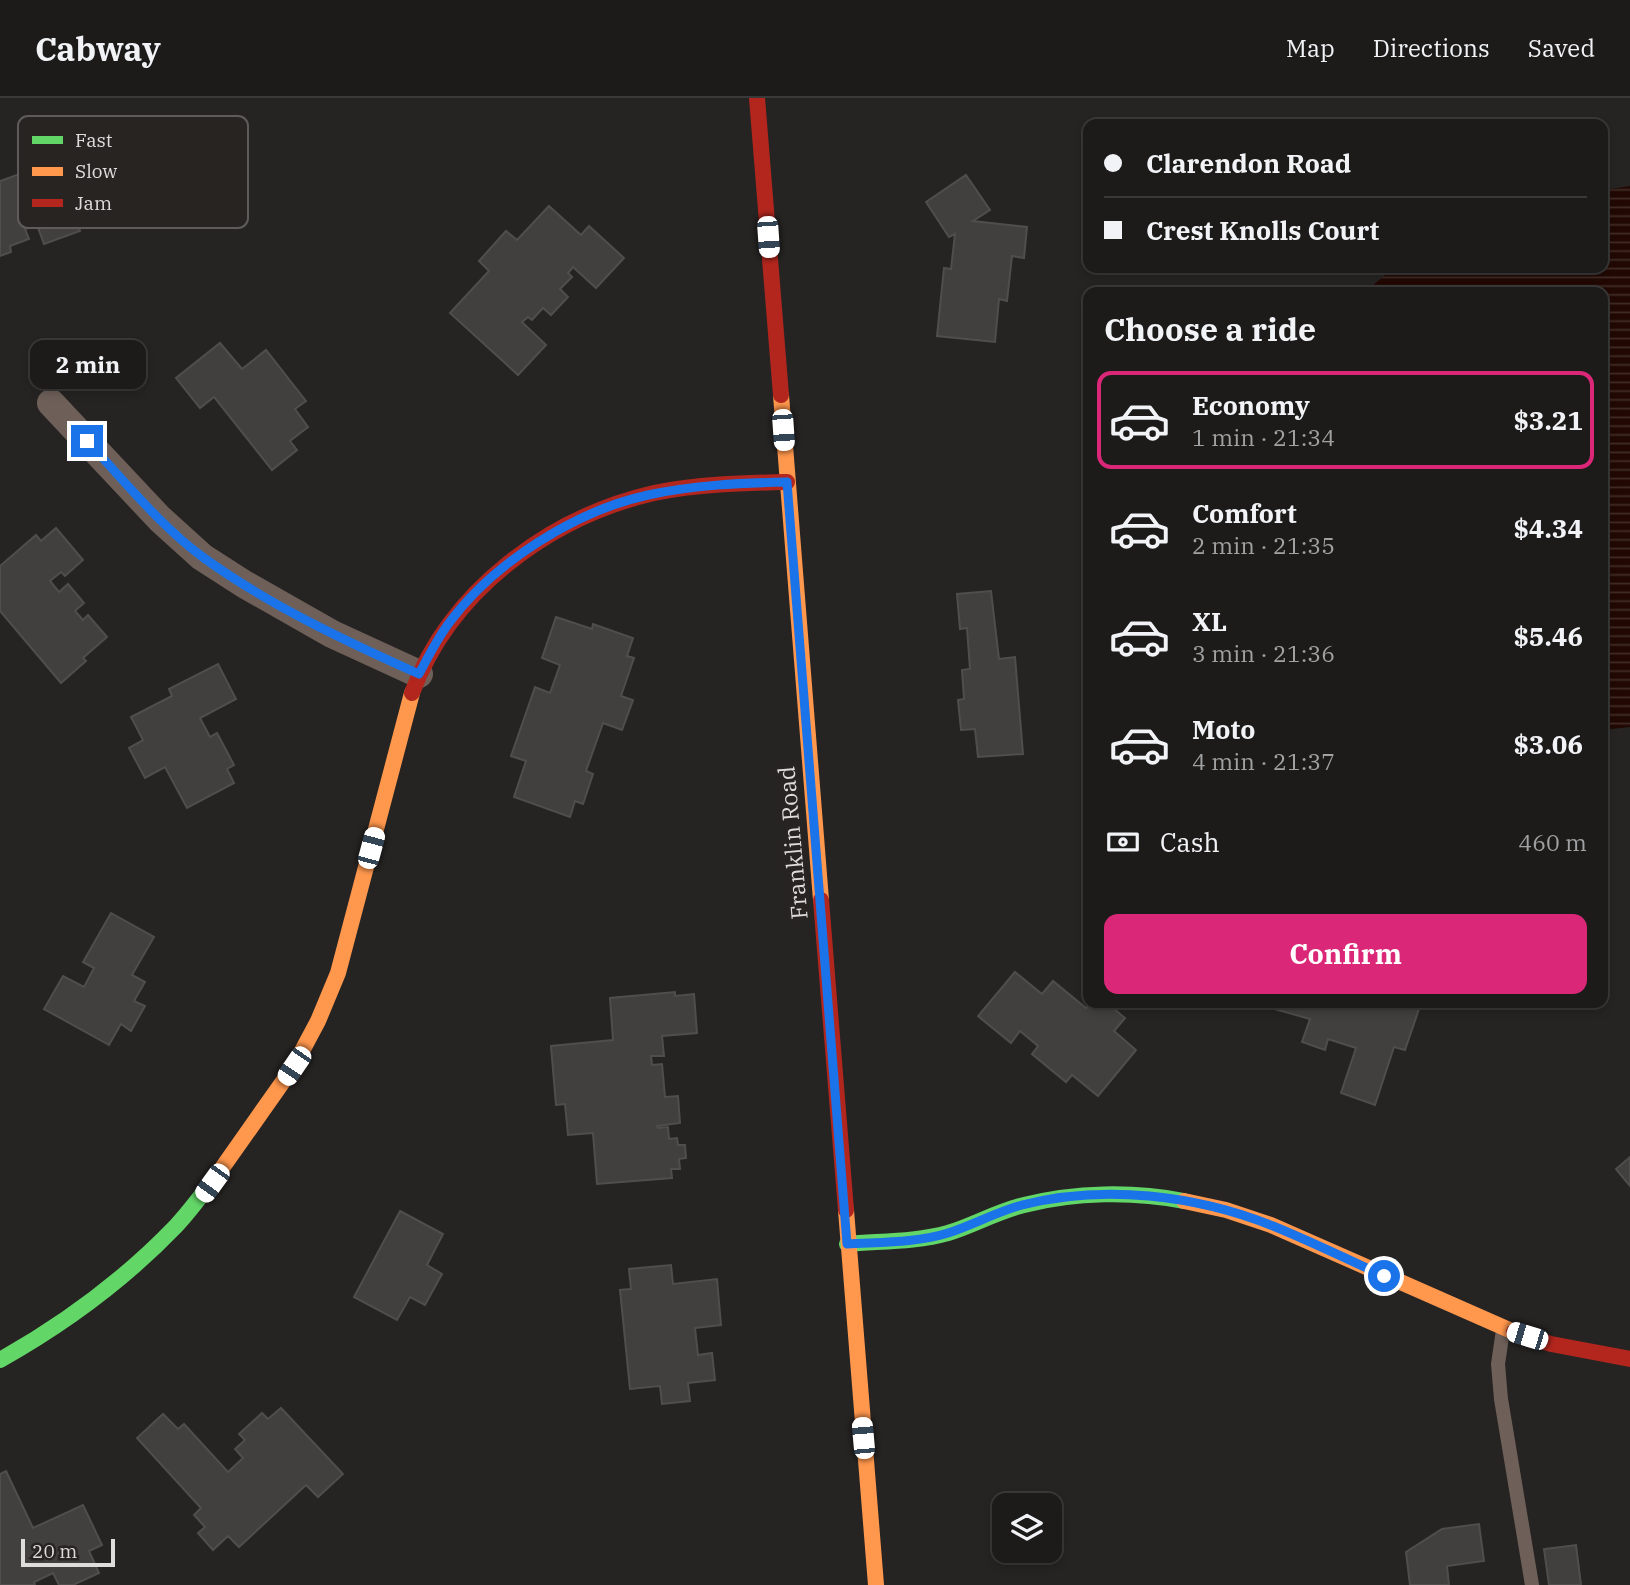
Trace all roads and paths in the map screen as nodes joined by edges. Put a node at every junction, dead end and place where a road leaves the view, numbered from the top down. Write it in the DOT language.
graph roads {
  1 [pos="757,98"];
  2 [pos="51,402"];
  3 [pos="787,482"];
  4 [pos="419,674"];
  5 [pos="847,1244"];
  6 [pos="1503,1328"];
  7 [pos="1630,1359"];
  8 [pos="0,1360"];
  9 [pos="876,1585"];
  10 [pos="1532,1585"];
  1 -- 3 [label="street, Franklin Road"];
  2 -- 4 [label="street"];
  3 -- 4 [label="street"];
  3 -- 5 [label="street, Franklin Road"];
  4 -- 8 [label="street"];
  5 -- 6 [label="street"];
  5 -- 9 [label="street, Franklin Road"];
  6 -- 7 [label="street"];
  6 -- 10 [label="lane"];
}
